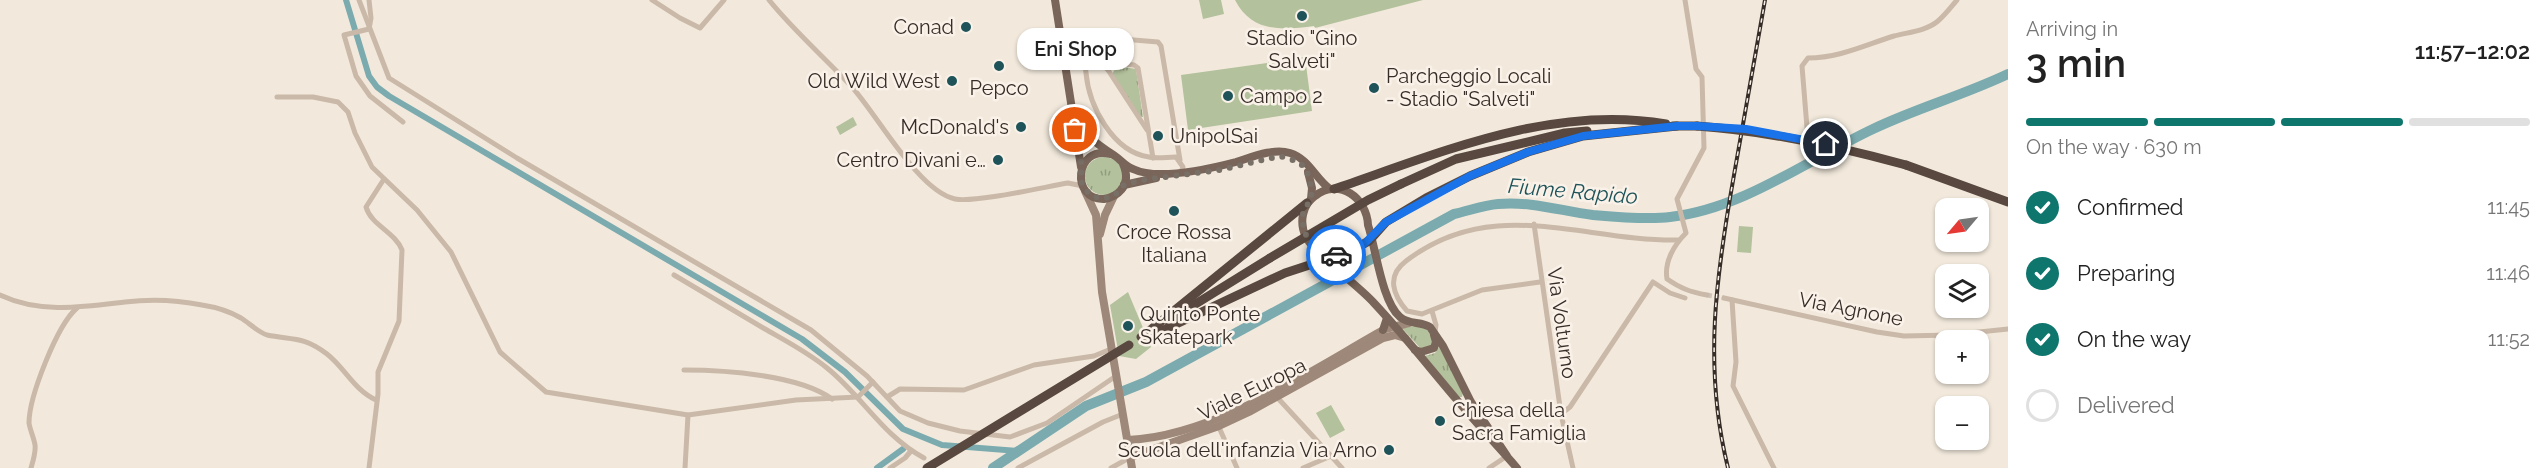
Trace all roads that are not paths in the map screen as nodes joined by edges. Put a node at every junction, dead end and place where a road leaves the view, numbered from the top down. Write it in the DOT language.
graph roads {
  1 [pos="359,0"];
  2 [pos="369,0"];
  3 [pos="652,0"];
  4 [pos="724,0"];
  5 [pos="769,0"];
  6 [pos="1055,0"];
  7 [pos="1685,0"];
  8 [pos="1957,0"];
  9 [pos="369,29"];
  10 [pos="1060,29"];
  11 [pos="1074,36"];
  12 [pos="1086,36"];
  13 [pos="1086,47"];
  14 [pos="1108,70"];
  15 [pos="1068,72"];
  16 [pos="277,97"];
  17 [pos="1074,114"];
  18 [pos="403,122"];
  19 [pos="1677,126"];
  20 [pos="1148,133"];
  21 [pos="1808,140"];
  22 [pos="1113,154"];
  23 [pos="1153,158"];
  24 [pos="1180,160"];
  25 [pos="1123,164"];
  26 [pos="1081,170"];
  27 [pos="1181,172"];
  28 [pos="1150,176"];
  29 [pos="384,179"];
  30 [pos="1068,183"];
  31 [pos="1124,185"];
  32 [pos="1084,188"];
  33 [pos="1332,189"];
  34 [pos="1114,196"];
  35 [pos="1309,201"];
  36 [pos="2007,202"];
  37 [pos="1534,224"];
  38 [pos="1368,225"];
  39 [pos="1679,240"];
  40 [pos="1373,241"];
  41 [pos="1098,242"];
  42 [pos="1313,246"];
  43 [pos="1354,249"];
  44 [pos="1343,254"];
  45 [pos="1331,262"];
  46 [pos="674,276"];
  47 [pos="1540,282"];
  48 [pos="0,295"];
  49 [pos="1707,295"];
  50 [pos="1685,298"];
  51 [pos="1725,298"];
  52 [pos="1732,300"];
  53 [pos="77,308"];
  54 [pos="1432,311"];
  55 [pos="1387,318"];
  56 [pos="1409,323"];
  57 [pos="1394,325"];
  58 [pos="1436,325"];
  59 [pos="2008,329"];
  60 [pos="1383,330"];
  61 [pos="1434,334"];
  62 [pos="1141,337"];
  63 [pos="1405,338"];
  64 [pos="1443,346"];
  65 [pos="1111,349"];
  66 [pos="1415,350"];
  67 [pos="684,370"];
  68 [pos="1117,379"];
  69 [pos="873,382"];
  70 [pos="1274,395"];
  71 [pos="858,397"];
  72 [pos="887,397"];
  73 [pos="376,400"];
  74 [pos="834,400"];
  75 [pos="1123,414"];
  76 [pos="1561,414"];
  77 [pos="688,415"];
  78 [pos="1215,418"];
  79 [pos="1219,426"];
  80 [pos="1128,440"];
  81 [pos="911,451"];
  82 [pos="1331,456"];
  83 [pos="1507,456"];
  84 [pos="1131,457"];
  85 [pos="924,458"];
  86 [pos="1571,466"];
  87 [pos="31,468"];
  88 [pos="369,468"];
  89 [pos="686,468"];
  90 [pos="890,468"];
  91 [pos="927,468"];
  92 [pos="1018,468"];
  93 [pos="1110,468"];
  94 [pos="1132,468"];
  95 [pos="1237,468"];
  96 [pos="1303,468"];
  97 [pos="1342,468"];
  98 [pos="1489,468"];
  99 [pos="1517,468"];
  100 [pos="1774,468"];
  1 -- 9 [label="street"];
  2 -- 9 [label="street"];
  3 -- 4 [label="street"];
  5 -- 30 [label="street"];
  6 -- 10 [label="main road"];
  7 -- 39 [label="street"];
  8 -- 21 [label="street"];
  9 -- 18 [label="street"];
  9 -- 69 [label="street"];
  10 -- 11 [label="street"];
  10 -- 15 [label="main road"];
  11 -- 12 [label="street"];
  11 -- 15 [label="street"];
  12 -- 13 [label="street"];
  12 -- 24 [label="street"];
  13 -- 14 [label="street"];
  13 -- 23 [label="street"];
  14 -- 20 [label="street"];
  14 -- 20 [label="street"];
  15 -- 17 [label="main road"];
  16 -- 29 [label="street"];
  17 -- 22 [label="main road"];
  17 -- 26 [label="main road"];
  19 -- 21 [label="highway, bridge"];
  19 -- 33 [label="highway"];
  19 -- 40 [label="highway"];
  19 -- 62 [label="highway, bridge"];
  20 -- 23 [label="street"];
  21 -- 36 [label="highway, bridge"];
  22 -- 25 [label="main road"];
  22 -- 26 [label="main road"];
  23 -- 24 [label="street"];
  24 -- 27 [label="street"];
  25 -- 28 [label="main road"];
  25 -- 31 [label="main road"];
  26 -- 30 [label="street"];
  26 -- 32 [label="main road"];
  27 -- 28 [label="main road"];
  27 -- 33 [label="main road"];
  28 -- 31 [label="main road"];
  28 -- 35 [label="main road"];
  29 -- 73 [label="street"];
  29 -- 77 [label="street"];
  30 -- 32 [label="street"];
  31 -- 34 [label="main road"];
  32 -- 34 [label="main road"];
  32 -- 41 [label="street"];
  33 -- 35 [label="main road"];
  33 -- 38 [label="main road"];
  34 -- 41 [label="street"];
  35 -- 42 [label="main road"];
  35 -- 62 [label="highway"];
  37 -- 39 [label="street"];
  37 -- 47 [label="street, Via Volturno"];
  37 -- 54 [label="street"];
  38 -- 40 [label="main road"];
  38 -- 43 [label="main road"];
  39 -- 49 [label="street"];
  40 -- 43 [label="highway"];
  40 -- 56 [label="main road"];
  41 -- 65 [label="street"];
  42 -- 44 [label="main road"];
  42 -- 45 [label="main road"];
  43 -- 44 [label="main road"];
  44 -- 45 [label="highway"];
  45 -- 55 [label="main road"];
  45 -- 62 [label="highway"];
  46 -- 71 [label="street"];
  47 -- 54 [label="street"];
  47 -- 76 [label="street, Via Volturno"];
  48 -- 53 [label="street"];
  50 -- 76 [label="street"];
  51 -- 52 [label="street, Via Agnone"];
  52 -- 59 [label="street, Via Agnone"];
  52 -- 100 [label="street"];
  53 -- 73 [label="street"];
  53 -- 87 [label="street"];
  54 -- 58 [label="street"];
  55 -- 57 [label="main road"];
  55 -- 60 [label="main road"];
  56 -- 57 [label="street, Viale Europa"];
  56 -- 61 [label="main road"];
  57 -- 60 [label="street, Viale Europa"];
  57 -- 63 [label="main road"];
  58 -- 61 [label="street"];
  58 -- 64 [label="street"];
  60 -- 70 [label="street, Viale Europa"];
  61 -- 64 [label="main road"];
  61 -- 66 [label="main road"];
  62 -- 91 [label="highway, bridge"];
  63 -- 66 [label="main road"];
  63 -- 70 [label="street, Viale Europa"];
  64 -- 83 [label="main road"];
  65 -- 68 [label="street"];
  65 -- 72 [label="street"];
  66 -- 83 [label="main road"];
  67 -- 74 [label="street"];
  68 -- 72 [label="street"];
  68 -- 75 [label="street"];
  69 -- 71 [label="street"];
  69 -- 72 [label="street"];
  70 -- 78 [label="street, Viale Europa"];
  70 -- 79 [label="street, Viale Europa"];
  70 -- 82 [label="street"];
  71 -- 74 [label="street"];
  71 -- 81 [label="street"];
  73 -- 88 [label="street"];
  74 -- 77 [label="street"];
  75 -- 80 [label="street"];
  75 -- 92 [label="street"];
  76 -- 86 [label="street, Via Volturno"];
  77 -- 89 [label="street"];
  78 -- 79 [label="street"];
  78 -- 80 [label="street, Viale Europa"];
  79 -- 84 [label="street, Viale Europa"];
  79 -- 95 [label="street"];
  80 -- 84 [label="street"];
  81 -- 85 [label="street"];
  81 -- 90 [label="street"];
  82 -- 96 [label="street"];
  82 -- 97 [label="street"];
  83 -- 98 [label="street"];
  83 -- 99 [label="main road"];
  84 -- 93 [label="street, Viale Europa"];
  84 -- 94 [label="street"];
}
